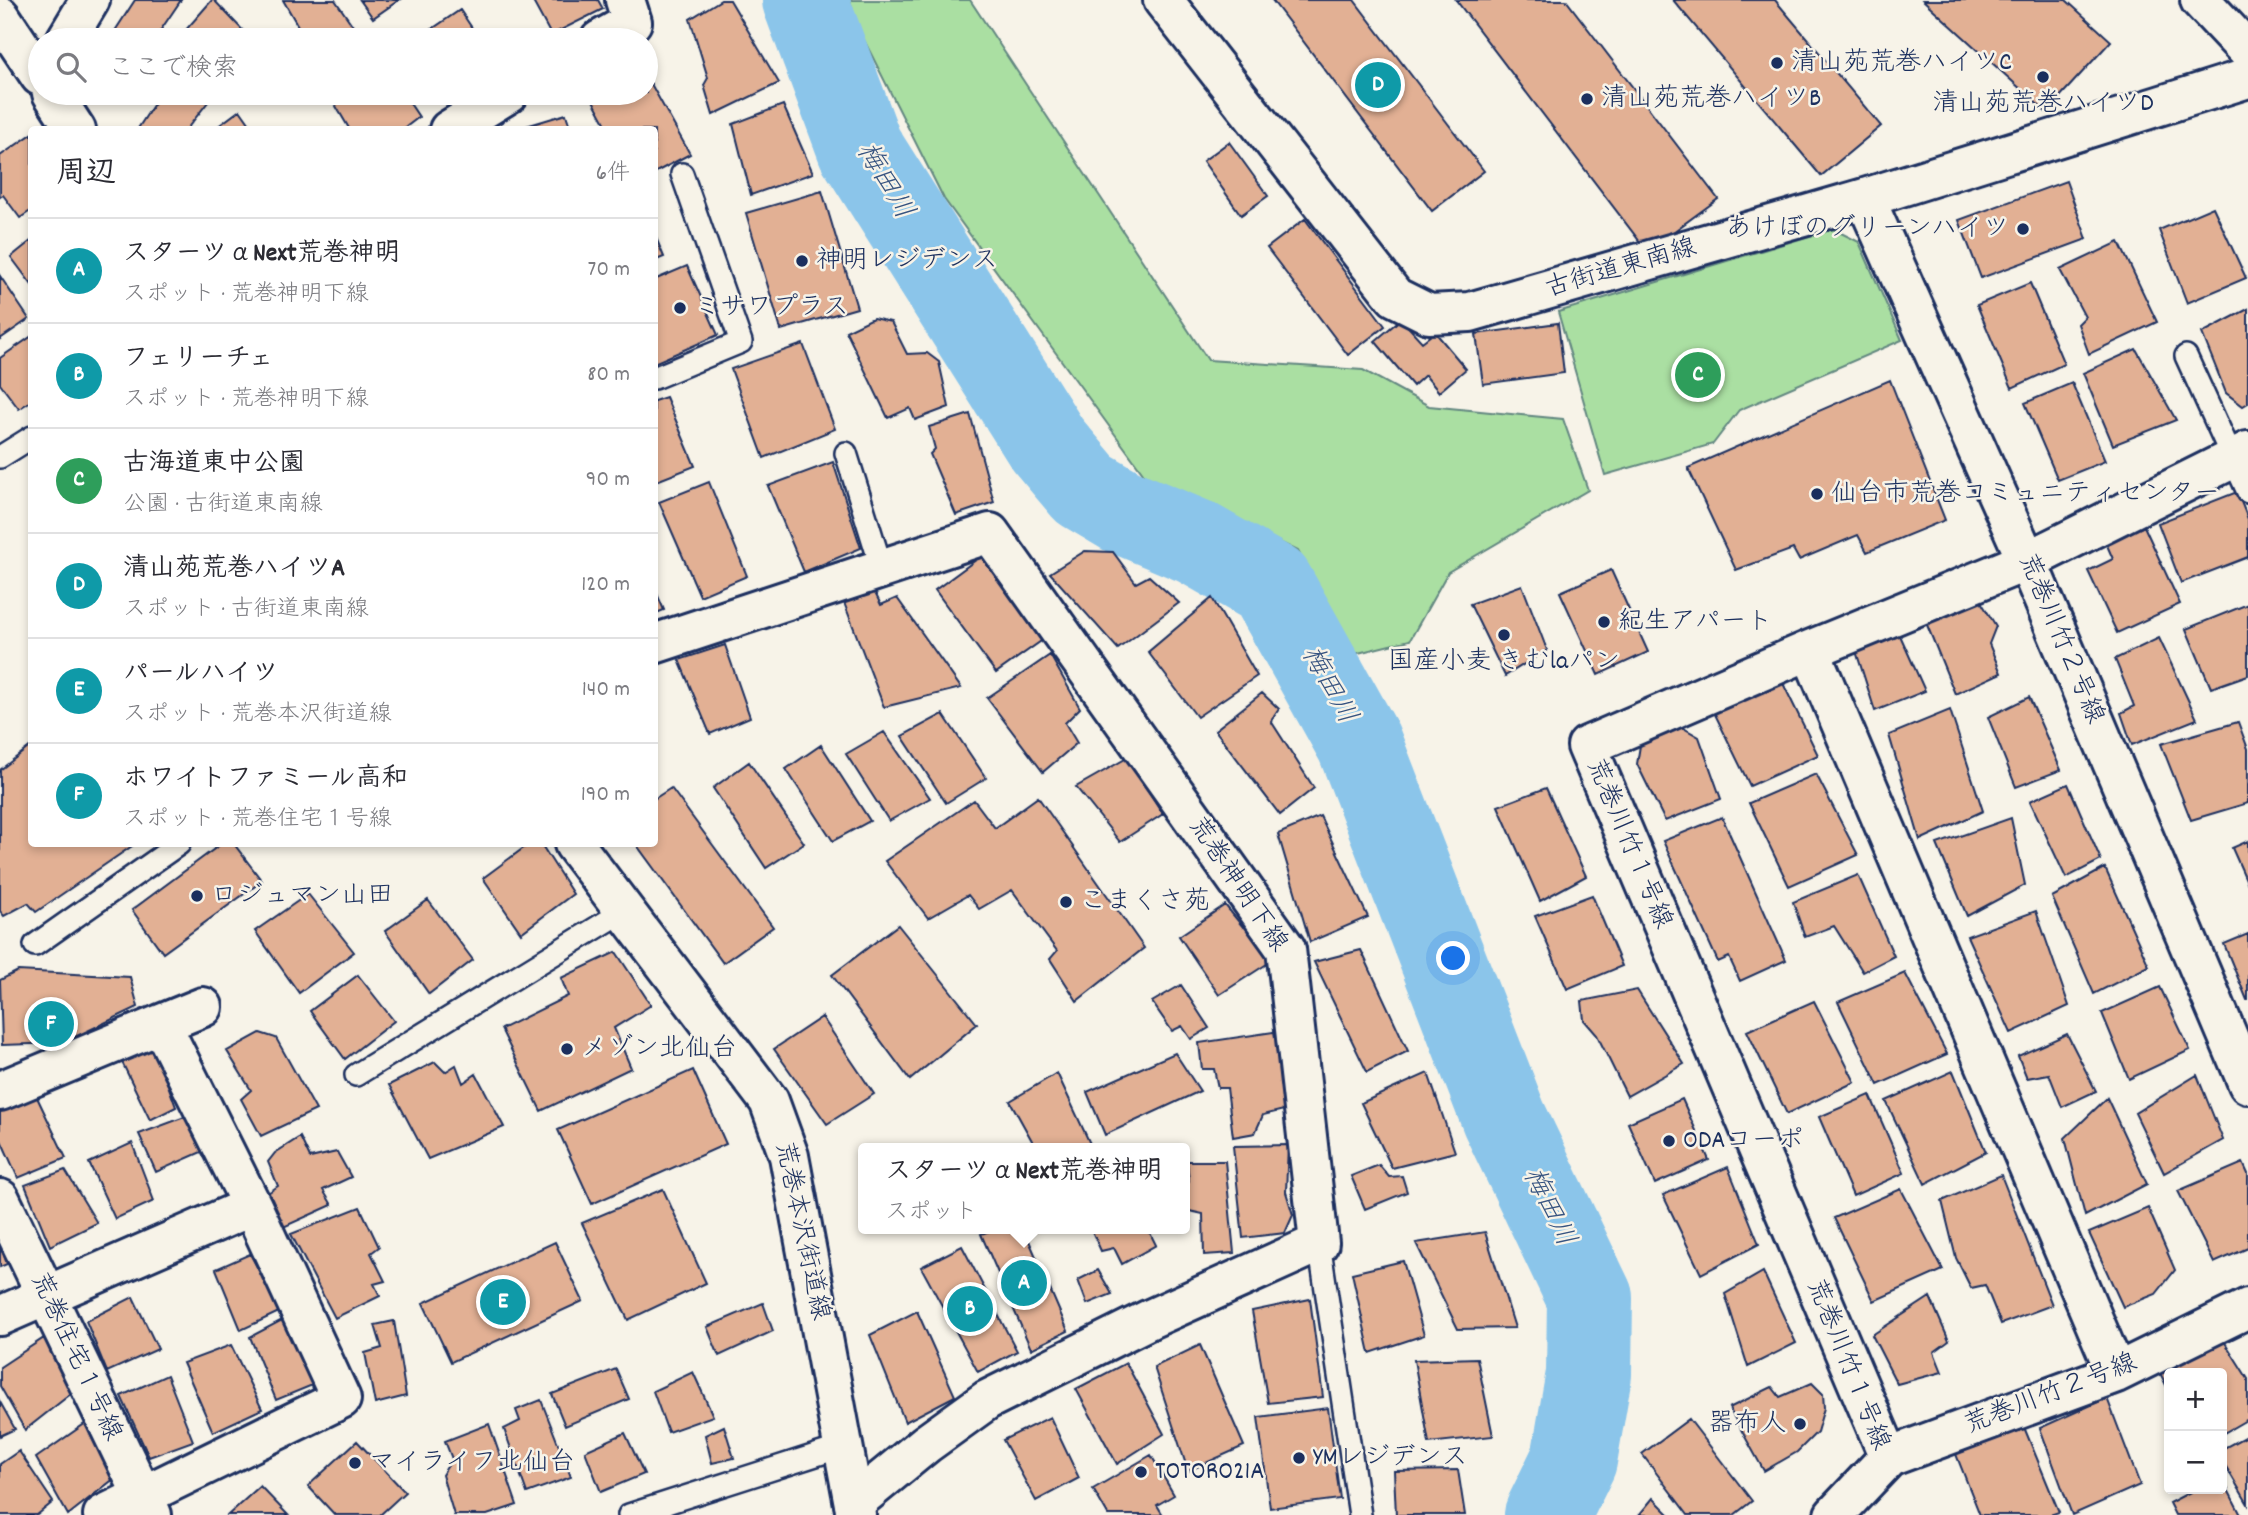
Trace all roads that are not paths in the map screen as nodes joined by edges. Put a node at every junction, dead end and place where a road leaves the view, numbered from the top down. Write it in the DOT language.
graph roads {
  1 [pos="90,0"];
  2 [pos="625,0"];
  3 [pos="1163,0"];
  4 [pos="2200,0"];
  5 [pos="0,16"];
  6 [pos="73,28"];
  7 [pos="621,28"];
  8 [pos="2248,51"];
  9 [pos="28,58"];
  10 [pos="2248,78"];
  11 [pos="60,105"];
  12 [pos="490,105"];
  13 [pos="73,126"];
  14 [pos="455,126"];
  15 [pos="682,174"];
  16 [pos="1865,198"];
  17 [pos="2186,356"];
  18 [pos="658,376"];
  19 [pos="28,440"];
  20 [pos="846,453"];
  21 [pos="0,457"];
  22 [pos="2243,467"];
  23 [pos="2027,561"];
  24 [pos="882,569"];
  25 [pos="658,643"];
  26 [pos="1810,650"];
  27 [pos="175,847"];
  28 [pos="576,847"];
  29 [pos="624,911"];
  30 [pos="35,945"];
  31 [pos="203,1007"];
  32 [pos="161,1024"];
  33 [pos="356,1075"];
  34 [pos="2248,1084"];
  35 [pos="0,1091"];
  36 [pos="0,1199"];
  37 [pos="252,1206"];
  38 [pos="1319,1243"];
  39 [pos="46,1296"];
  40 [pos="2248,1308"];
  41 [pos="0,1317"];
  42 [pos="2116,1373"];
  43 [pos="844,1446"];
  44 [pos="1889,1457"];
  45 [pos="147,1506"];
  46 [pos="855,1509"];
  47 [pos="103,1515"];
  48 [pos="629,1515"];
  49 [pos="1360,1515"];
  50 [pos="1834,1515"];
  1 -- 6 [label="street"];
  2 -- 7 [label="street"];
  3 -- 16 [label="street, 古街道東南線"];
  4 -- 8 [label="street"];
  5 -- 9 [label="street"];
  10 -- 16 [label="street, 古街道東南線"];
  11 -- 13 [label="street"];
  12 -- 14 [label="street"];
  15 -- 18 [label="lane"];
  16 -- 23 [label="street, 荒巻川竹２号線"];
  17 -- 22 [label="lane"];
  19 -- 21 [label="lane"];
  20 -- 24 [label="lane"];
  22 -- 23 [label="street, 荒巻川竹１号線"];
  23 -- 26 [label="street, 荒巻川竹１号線"];
  23 -- 34 [label="street, 荒巻川竹２号線"];
  24 -- 25 [label="street, 荒巻神明下線"];
  24 -- 38 [label="street, 荒巻神明下線"];
  26 -- 42 [label="street"];
  26 -- 44 [label="street, 荒巻川竹１号線"];
  27 -- 30 [label="lane"];
  28 -- 29 [label="street, 荒巻本沢街道線"];
  29 -- 33 [label="lane"];
  29 -- 43 [label="street, 荒巻本沢街道線"];
  31 -- 32 [label="street"];
  32 -- 35 [label="street"];
  32 -- 37 [label="street"];
  36 -- 39 [label="street, 荒巻住宅１号線"];
  37 -- 39 [label="street"];
  37 -- 45 [label="street"];
  38 -- 46 [label="street"];
  38 -- 49 [label="lane"];
  39 -- 41 [label="street"];
  39 -- 45 [label="street, 荒巻住宅１号線"];
  40 -- 42 [label="street, 荒巻川竹２号線"];
  42 -- 44 [label="street, 荒巻川竹２号線"];
  43 -- 46 [label="street, 荒巻本沢街道線"];
  43 -- 48 [label="lane"];
  44 -- 50 [label="street, 荒巻川竹１号線"];
  45 -- 47 [label="street"];
}
